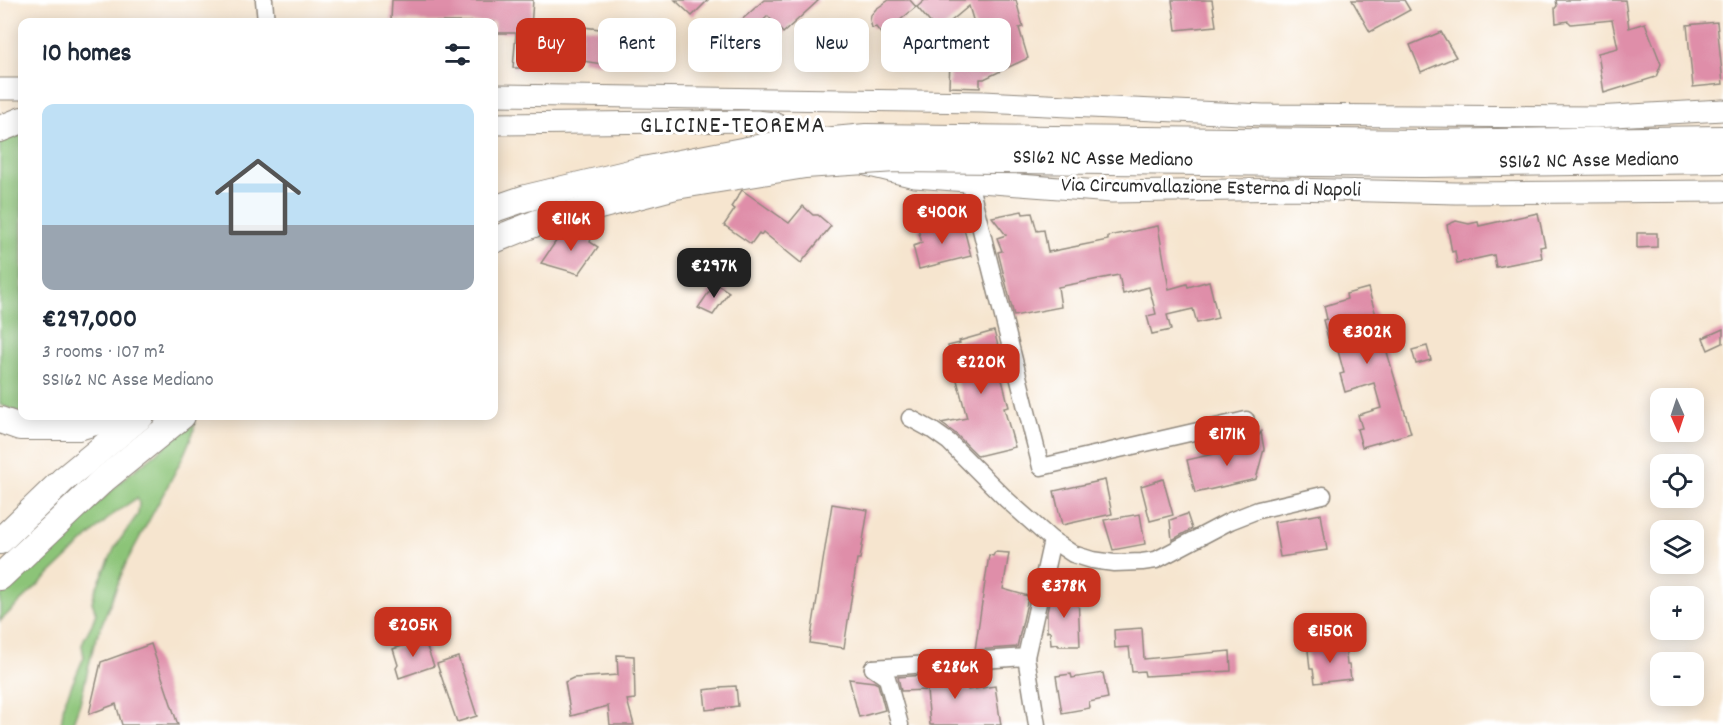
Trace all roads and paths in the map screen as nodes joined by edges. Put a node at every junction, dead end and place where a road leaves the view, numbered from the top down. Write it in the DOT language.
graph roads {
  1 [pos="264,0"];
  2 [pos="266,18"];
  3 [pos="0,89"];
  4 [pos="18,89"];
  5 [pos="498,95"];
  6 [pos="1723,110"];
  7 [pos="0,116"];
  8 [pos="18,118"];
  9 [pos="18,120"];
  10 [pos="498,124"];
  11 [pos="0,129"];
  12 [pos="1723,139"];
  13 [pos="1423,153"];
  14 [pos="1723,160"];
  15 [pos="969,182"];
  16 [pos="1723,191"];
  17 [pos="498,208"];
  18 [pos="498,238"];
  19 [pos="910,418"];
  20 [pos="0,420"];
  21 [pos="103,420"];
  22 [pos="136,420"];
  23 [pos="177,420"];
  24 [pos="1246,420"];
  25 [pos="1323,495"];
  26 [pos="1052,540"];
  27 [pos="0,541"];
  28 [pos="0,577"];
  29 [pos="1026,657"];
  30 [pos="900,725"];
  31 [pos="1037,725"];
  1 -- 2 [label="street"];
  3 -- 4 [label="main road"];
  5 -- 6 [label="main road"];
  7 -- 8 [label="main road"];
  9 -- 11 [label="highway"];
  10 -- 15 [label="main road, Via Circumvallazione Esterna di Napoli"];
  12 -- 13 [label="highway, SS162 NC Asse Mediano"];
  13 -- 14 [label="highway, SS162 NC Asse Mediano"];
  13 -- 17 [label="highway, SS162 NC Asse Mediano, bridge"];
  13 -- 18 [label="highway, SS162 NC Asse Mediano, bridge"];
  15 -- 16 [label="main road, Via Circumvallazione Esterna di Napoli"];
  15 -- 24 [label="street"];
  19 -- 26 [label="street"];
  20 -- 21 [label="highway"];
  22 -- 27 [label="highway"];
  23 -- 28 [label="highway"];
  25 -- 26 [label="street"];
  26 -- 29 [label="street"];
  29 -- 30 [label="street"];
  29 -- 31 [label="street"];
}
